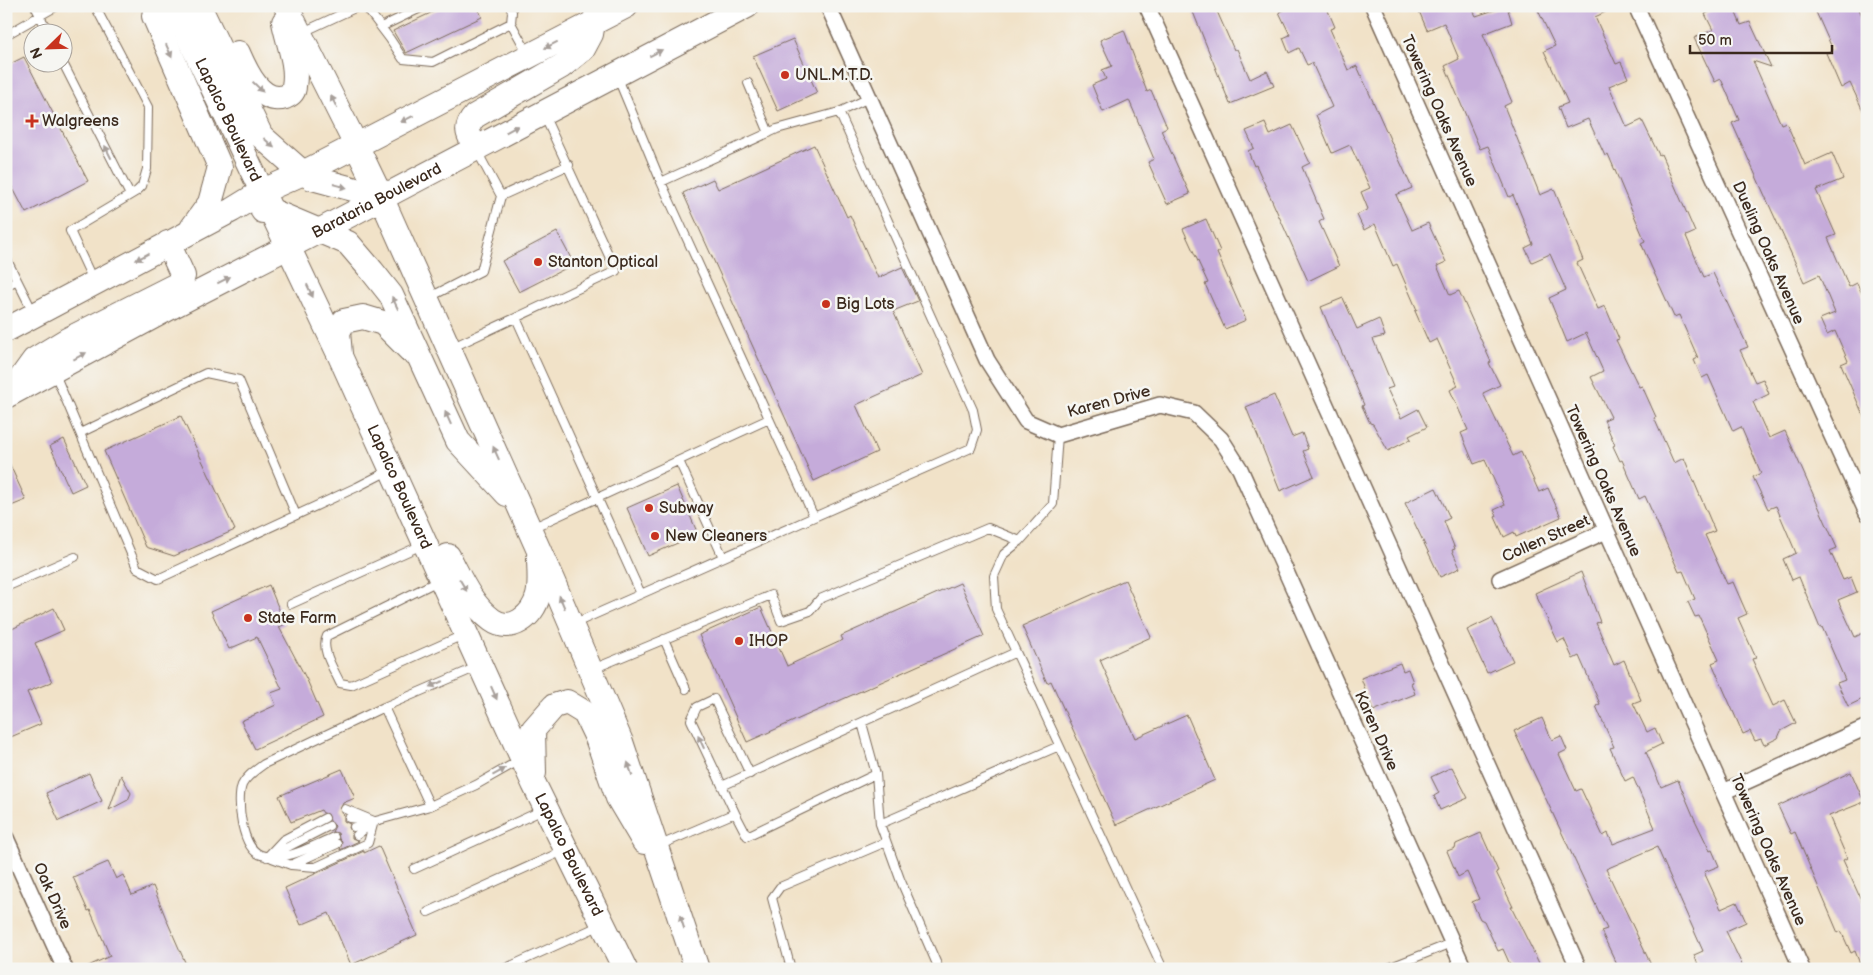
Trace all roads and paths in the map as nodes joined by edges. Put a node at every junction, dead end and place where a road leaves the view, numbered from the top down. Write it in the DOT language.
graph roads {
  1 [pos="36,6"];
  2 [pos="57,6"];
  3 [pos="95,6"];
  4 [pos="156,6"];
  5 [pos="174,6"];
  6 [pos="199,6"];
  7 [pos="282,6"];
  8 [pos="286,6"];
  9 [pos="359,6"];
  10 [pos="365,6"];
  11 [pos="425,6"];
  12 [pos="510,6"];
  13 [pos="626,6"];
  14 [pos="747,6"];
  15 [pos="828,6"];
  16 [pos="1148,6"];
  17 [pos="1373,6"];
  18 [pos="1636,6"];
  19 [pos="39,15"];
  20 [pos="589,15"];
  21 [pos="43,22"];
  22 [pos="511,23"];
  23 [pos="381,27"];
  24 [pos="300,33"];
  25 [pos="6,35"];
  26 [pos="529,56"];
  27 [pos="68,72"];
  28 [pos="616,74"];
  29 [pos="748,83"];
  30 [pos="869,98"];
  31 [pos="839,112"];
  32 [pos="543,113"];
  33 [pos="769,132"];
  34 [pos="356,145"];
  35 [pos="476,149"];
  36 [pos="568,165"];
  37 [pos="303,173"];
  38 [pos="661,182"];
  39 [pos="130,195"];
  40 [pos="384,195"];
  41 [pos="501,196"];
  42 [pos="267,201"];
  43 [pos="319,232"];
  44 [pos="178,238"];
  45 [pos="289,247"];
  46 [pos="6,258"];
  47 [pos="17,280"];
  48 [pos="94,282"];
  49 [pos="6,286"];
  50 [pos="426,298"];
  51 [pos="34,314"];
  52 [pos="516,318"];
  53 [pos="6,330"];
  54 [pos="449,349"];
  55 [pos="340,356"];
  56 [pos="423,363"];
  57 [pos="53,370"];
  58 [pos="8,395"];
  59 [pos="769,419"];
  60 [pos="80,433"];
  61 [pos="1058,435"];
  62 [pos="679,461"];
  63 [pos="392,469"];
  64 [pos="598,498"];
  65 [pos="1867,513"];
  66 [pos="296,515"];
  67 [pos="814,517"];
  68 [pos="530,529"];
  69 [pos="1606,531"];
  70 [pos="1020,541"];
  71 [pos="426,543"];
  72 [pos="75,557"];
  73 [pos="723,558"];
  74 [pos="442,579"];
  75 [pos="1500,580"];
  76 [pos="6,587"];
  77 [pos="641,594"];
  78 [pos="291,604"];
  79 [pos="572,624"];
  80 [pos="467,633"];
  81 [pos="664,640"];
  82 [pos="1016,652"];
  83 [pos="481,666"];
  84 [pos="591,670"];
  85 [pos="686,689"];
  86 [pos="387,705"];
  87 [pos="862,723"];
  88 [pos="1867,727"];
  89 [pos="1059,746"];
  90 [pos="523,758"];
  91 [pos="750,774"];
  92 [pos="876,774"];
  93 [pos="534,784"];
  94 [pos="722,786"];
  95 [pos="1723,792"];
  96 [pos="430,806"];
  97 [pos="547,808"];
  98 [pos="345,809"];
  99 [pos="735,813"];
  100 [pos="325,818"];
  101 [pos="350,818"];
  102 [pos="374,821"];
  103 [pos="880,824"];
  104 [pos="329,826"];
  105 [pos="355,831"];
  106 [pos="6,838"];
  107 [pos="886,842"];
  108 [pos="656,847"];
  109 [pos="567,849"];
  110 [pos="267,857"];
  111 [pos="291,865"];
  112 [pos="414,869"];
  113 [pos="668,882"];
  114 [pos="428,912"];
  115 [pos="603,924"];
  116 [pos="1452,943"];
  117 [pos="65,969"];
  118 [pos="504,969"];
  119 [pos="625,969"];
  120 [pos="697,969"];
  121 [pos="791,969"];
  122 [pos="939,969"];
  123 [pos="1163,969"];
  124 [pos="1386,969"];
  125 [pos="1464,969"];
  126 [pos="1579,969"];
  127 [pos="1802,969"];
  1 -- 19 [label="lane"];
  2 -- 19 [label="lane"];
  3 -- 39 [label="lane"];
  4 -- 44 [label="main road, one-way"];
  5 -- 42 [label="main road, Lapalco Boulevard"];
  6 -- 7 [label="main road, one-way"];
  6 -- 37 [label="main road, one-way"];
  8 -- 24 [label="main road"];
  9 -- 24 [label="lane"];
  10 -- 23 [label="lane"];
  11 -- 23 [label="lane"];
  12 -- 22 [label="lane"];
  13 -- 20 [label="main road"];
  28 -- 14 [label="main road, Barataria Boulevard, one-way"];
  15 -- 30 [label="street, Karen Drive"];
  16 -- 126 [label="street"];
  17 -- 69 [label="street, Towering Oaks Avenue"];
  18 -- 65 [label="street, Dueling Oaks Avenue"];
  19 -- 21 [label="lane"];
  19 -- 25 [label="lane"];
  20 -- 26 [label="main road, one-way"];
  20 -- 35 [label="main road"];
  22 -- 23 [label="lane"];
  22 -- 26 [label="lane"];
  34 -- 24 [label="main road, one-way"];
  26 -- 34 [label="main road, one-way"];
  39 -- 27 [label="lane, one-way"];
  28 -- 32 [label="main road, Barataria Boulevard"];
  28 -- 38 [label="lane"];
  29 -- 33 [label="lane"];
  30 -- 31 [label="lane"];
  30 -- 61 [label="street, Karen Drive"];
  31 -- 33 [label="lane"];
  31 -- 67 [label="lane"];
  35 -- 32 [label="main road, Barataria Boulevard, one-way"];
  32 -- 36 [label="lane"];
  33 -- 38 [label="lane"];
  34 -- 37 [label="main road"];
  34 -- 40 [label="main road"];
  35 -- 40 [label="main road, Barataria Boulevard"];
  35 -- 41 [label="lane"];
  36 -- 41 [label="lane"];
  36 -- 52 [label="lane"];
  37 -- 40 [label="main road, one-way"];
  37 -- 42 [label="main road"];
  38 -- 59 [label="lane"];
  39 -- 48 [label="lane"];
  40 -- 43 [label="main road, Barataria Boulevard"];
  40 -- 50 [label="main road"];
  41 -- 50 [label="lane"];
  42 -- 43 [label="main road"];
  42 -- 44 [label="main road"];
  42 -- 45 [label="main road, Lapalco Boulevard"];
  43 -- 45 [label="main road, Barataria Boulevard"];
  56 -- 43 [label="main road, one-way"];
  44 -- 48 [label="main road, one-way"];
  44 -- 58 [label="main road"];
  45 -- 55 [label="main road, Lapalco Boulevard, one-way"];
  57 -- 45 [label="main road, Barataria Boulevard, one-way"];
  46 -- 47 [label="lane"];
  47 -- 49 [label="lane"];
  47 -- 51 [label="lane"];
  48 -- 51 [label="main road"];
  50 -- 54 [label="main road"];
  51 -- 53 [label="main road"];
  52 -- 54 [label="lane"];
  52 -- 64 [label="lane"];
  68 -- 54 [label="main road, one-way"];
  55 -- 56 [label="main road"];
  55 -- 63 [label="main road, Lapalco Boulevard"];
  68 -- 56 [label="main road, one-way"];
  57 -- 58 [label="main road, Barataria Boulevard"];
  57 -- 60 [label="lane"];
  59 -- 62 [label="lane"];
  59 -- 67 [label="lane"];
  60 -- 66 [label="lane"];
  60 -- 66 [label="lane"];
  61 -- 70 [label="lane"];
  61 -- 116 [label="street, Karen Drive"];
  62 -- 64 [label="lane"];
  62 -- 73 [label="lane"];
  63 -- 66 [label="lane"];
  63 -- 68 [label="main road, one-way"];
  63 -- 71 [label="main road, Lapalco Boulevard"];
  64 -- 68 [label="lane"];
  64 -- 77 [label="lane"];
  67 -- 73 [label="lane"];
  79 -- 68 [label="main road, one-way"];
  69 -- 75 [label="street, Collen Street"];
  69 -- 95 [label="street, Towering Oaks Avenue"];
  70 -- 81 [label="lane"];
  70 -- 82 [label="lane"];
  71 -- 74 [label="main road, Lapalco Boulevard"];
  71 -- 78 [label="lane"];
  72 -- 76 [label="lane"];
  73 -- 77 [label="lane"];
  74 -- 80 [label="main road, Lapalco Boulevard"];
  74 -- 80 [label="lane"];
  77 -- 79 [label="lane"];
  79 -- 84 [label="main road"];
  80 -- 83 [label="main road, Lapalco Boulevard"];
  81 -- 84 [label="lane"];
  81 -- 85 [label="lane"];
  82 -- 87 [label="lane"];
  82 -- 89 [label="lane"];
  83 -- 86 [label="lane, one-way"];
  83 -- 90 [label="main road, Lapalco Boulevard, one-way"];
  108 -- 84 [label="main road, one-way"];
  86 -- 96 [label="lane"];
  86 -- 110 [label="lane"];
  87 -- 91 [label="lane"];
  87 -- 92 [label="lane"];
  88 -- 95 [label="street"];
  89 -- 103 [label="lane"];
  89 -- 123 [label="lane"];
  90 -- 93 [label="main road, Lapalco Boulevard"];
  96 -- 90 [label="lane, one-way"];
  91 -- 94 [label="lane"];
  94 -- 91 [label="lane, one-way"];
  92 -- 99 [label="lane"];
  92 -- 103 [label="lane"];
  93 -- 97 [label="main road, Lapalco Boulevard"];
  93 -- 113 [label="main road"];
  94 -- 99 [label="lane"];
  95 -- 127 [label="street, Towering Oaks Avenue"];
  96 -- 102 [label="lane"];
  97 -- 109 [label="main road, Lapalco Boulevard"];
  97 -- 112 [label="lane"];
  98 -- 102 [label="lane"];
  99 -- 108 [label="lane"];
  100 -- 110 [label="lane"];
  101 -- 102 [label="lane"];
  102 -- 105 [label="lane"];
  102 -- 111 [label="lane"];
  103 -- 107 [label="lane"];
  104 -- 110 [label="lane"];
  106 -- 117 [label="street, Oak Drive"];
  107 -- 121 [label="lane"];
  107 -- 122 [label="lane"];
  108 -- 113 [label="main road"];
  109 -- 114 [label="lane"];
  109 -- 115 [label="main road, Lapalco Boulevard"];
  110 -- 111 [label="lane"];
  110 -- 111 [label="lane"];
  120 -- 113 [label="main road, one-way"];
  115 -- 118 [label="lane"];
  115 -- 119 [label="main road, Lapalco Boulevard"];
  116 -- 124 [label="lane"];
  116 -- 125 [label="street, Karen Drive"];
}
